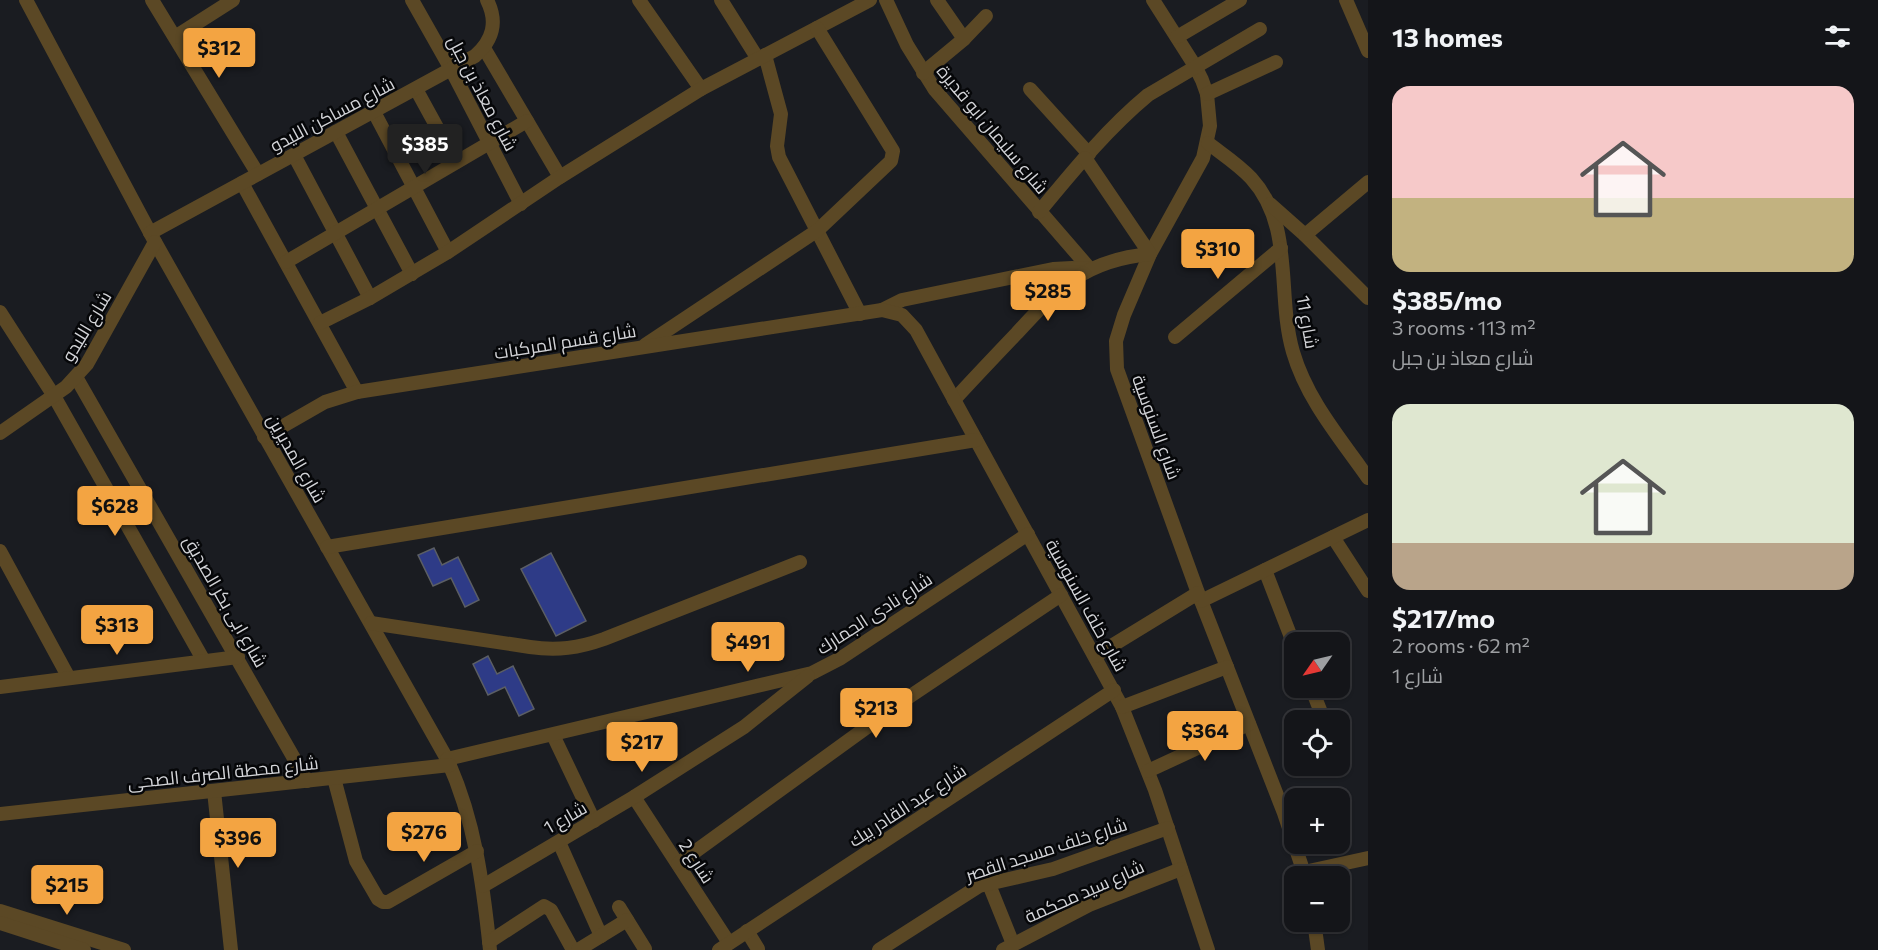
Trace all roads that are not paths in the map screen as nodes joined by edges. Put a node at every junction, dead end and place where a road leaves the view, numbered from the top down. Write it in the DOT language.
graph roads {
  1 [pos="26,0"];
  2 [pos="152,0"];
  3 [pos="233,0"];
  4 [pos="412,0"];
  5 [pos="487,0"];
  6 [pos="639,0"];
  7 [pos="721,0"];
  8 [pos="870,0"];
  9 [pos="886,0"];
  10 [pos="937,0"];
  11 [pos="1153,0"];
  12 [pos="1240,0"];
  13 [pos="1346,0"];
  14 [pos="986,16"];
  15 [pos="817,28"];
  16 [pos="1260,29"];
  17 [pos="175,37"];
  18 [pos="1177,37"];
  19 [pos="964,39"];
  20 [pos="484,48"];
  21 [pos="1368,51"];
  22 [pos="761,57"];
  23 [pos="1276,62"];
  24 [pos="1195,66"];
  25 [pos="451,69"];
  26 [pos="923,73"];
  27 [pos="416,89"];
  28 [pos="701,89"];
  29 [pos="1030,89"];
  30 [pos="1207,94"];
  31 [pos="374,112"];
  32 [pos="527,121"];
  33 [pos="336,132"];
  34 [pos="490,142"];
  35 [pos="1208,143"];
  36 [pos="294,154"];
  37 [pos="1087,156"];
  38 [pos="456,162"];
  39 [pos="258,174"];
  40 [pos="560,177"];
  41 [pos="1368,182"];
  42 [pos="242,183"];
  43 [pos="414,187"];
  44 [pos="1268,202"];
  45 [pos="521,204"];
  46 [pos="377,208"];
  47 [pos="1039,212"];
  48 [pos="818,230"];
  49 [pos="335,233"];
  50 [pos="1305,235"];
  51 [pos="152,238"];
  52 [pos="1281,248"];
  53 [pos="448,252"];
  54 [pos="1150,254"];
  55 [pos="286,262"];
  56 [pos="1090,269"];
  57 [pos="412,274"];
  58 [pos="370,298"];
  59 [pos="1368,298"];
  60 [pos="882,310"];
  61 [pos="0,312"];
  62 [pos="860,314"];
  63 [pos="320,323"];
  64 [pos="1175,337"];
  65 [pos="641,348"];
  66 [pos="76,377"];
  67 [pos="357,392"];
  68 [pos="54,396"];
  69 [pos="954,400"];
  70 [pos="0,433"];
  71 [pos="264,437"];
  72 [pos="976,440"];
  73 [pos="1368,478"];
  74 [pos="1368,520"];
  75 [pos="1028,534"];
  76 [pos="1333,537"];
  77 [pos="327,547"];
  78 [pos="0,551"];
  79 [pos="800,562"];
  80 [pos="4,567"];
  81 [pos="1265,570"];
  82 [pos="1368,591"];
  83 [pos="1061,595"];
  84 [pos="1200,597"];
  85 [pos="371,623"];
  86 [pos="1289,632"];
  87 [pos="1095,656"];
  88 [pos="238,657"];
  89 [pos="204,661"];
  90 [pos="1227,667"];
  91 [pos="812,673"];
  92 [pos="69,678"];
  93 [pos="0,687"];
  94 [pos="1114,690"];
  95 [pos="1122,707"];
  96 [pos="1249,724"];
  97 [pos="552,735"];
  98 [pos="448,762"];
  99 [pos="1149,771"];
  100 [pos="334,778"];
  101 [pos="307,781"];
  102 [pos="214,791"];
  103 [pos="634,797"];
  104 [pos="0,814"];
  105 [pos="594,821"];
  106 [pos="1168,828"];
  107 [pos="558,842"];
  108 [pos="477,851"];
  109 [pos="1368,858"];
  110 [pos="678,864"];
  111 [pos="1301,866"];
  112 [pos="1336,866"];
  113 [pos="1181,869"];
  114 [pos="988,882"];
  115 [pos="483,886"];
  116 [pos="619,907"];
  117 [pos="0,911"];
  118 [pos="627,920"];
  119 [pos="0,923"];
  120 [pos="747,931"];
  121 [pos="1316,932"];
  122 [pos="601,936"];
  123 [pos="489,946"];
  124 [pos="724,947"];
  125 [pos="1008,947"];
  126 [pos="645,949"];
  127 [pos="758,949"];
  128 [pos="84,950"];
  129 [pos="124,950"];
  130 [pos="231,950"];
  131 [pos="573,950"];
  132 [pos="578,950"];
  133 [pos="879,950"];
  134 [pos="1208,950"];
  135 [pos="1318,950"];
  1 -- 51 [label="street, شارع المديرين"];
  2 -- 17 [label="street"];
  3 -- 17 [label="street"];
  4 -- 25 [label="street, شارع معاذ بن جبل"];
  5 -- 20 [label="street"];
  6 -- 28 [label="street"];
  7 -- 22 [label="street"];
  8 -- 15 [label="street"];
  9 -- 26 [label="street, شارع سليمان ابو قديرة"];
  10 -- 19 [label="street"];
  11 -- 18 [label="street, شارع السنوسية"];
  12 -- 18 [label="street"];
  13 -- 21 [label="street"];
  14 -- 19 [label="street"];
  15 -- 22 [label="street"];
  15 -- 48 [label="street"];
  16 -- 24 [label="street"];
  17 -- 39 [label="street"];
  18 -- 24 [label="street, شارع السنوسية"];
  19 -- 26 [label="street"];
  20 -- 25 [label="street, شارع مساكن الليدو"];
  20 -- 32 [label="street"];
  22 -- 28 [label="street"];
  22 -- 48 [label="street"];
  23 -- 30 [label="street"];
  24 -- 30 [label="street, شارع السنوسية"];
  24 -- 37 [label="street"];
  25 -- 27 [label="street, شارع مساكن الليدو"];
  25 -- 34 [label="street, شارع معاذ بن جبل"];
  26 -- 47 [label="street, شارع سليمان ابو قديرة"];
  27 -- 31 [label="street, شارع مساكن الليدو"];
  27 -- 38 [label="street"];
  28 -- 40 [label="street"];
  29 -- 37 [label="street"];
  30 -- 35 [label="street, شارع السنوسية"];
  31 -- 33 [label="street, شارع مساكن الليدو"];
  31 -- 43 [label="street"];
  32 -- 34 [label="street"];
  32 -- 40 [label="street"];
  33 -- 36 [label="street, شارع مساكن الليدو"];
  33 -- 46 [label="street"];
  34 -- 38 [label="street"];
  34 -- 45 [label="street, شارع معاذ بن جبل"];
  35 -- 44 [label="street, شارع 11"];
  35 -- 54 [label="street, شارع السنوسية"];
  36 -- 39 [label="street, شارع مساكن الليدو"];
  36 -- 49 [label="street"];
  37 -- 47 [label="street"];
  37 -- 54 [label="street"];
  38 -- 43 [label="street"];
  39 -- 42 [label="street, شارع مساكن الليدو"];
  40 -- 45 [label="street"];
  41 -- 50 [label="street"];
  42 -- 51 [label="street, شارع مساكن الليدو"];
  42 -- 55 [label="street"];
  43 -- 46 [label="street"];
  43 -- 53 [label="street"];
  44 -- 50 [label="street"];
  44 -- 52 [label="street, شارع 11"];
  45 -- 53 [label="street"];
  46 -- 49 [label="street"];
  46 -- 57 [label="street"];
  47 -- 56 [label="street, شارع سليمان ابو قديرة"];
  48 -- 62 [label="street"];
  48 -- 65 [label="street"];
  49 -- 55 [label="street"];
  49 -- 58 [label="street"];
  50 -- 59 [label="street"];
  51 -- 66 [label="street, شارع الليدو"];
  51 -- 71 [label="street, شارع المديرين"];
  52 -- 64 [label="street"];
  52 -- 73 [label="street, شارع 11"];
  53 -- 57 [label="street"];
  54 -- 56 [label="street"];
  54 -- 84 [label="street, شارع السنوسية"];
  55 -- 63 [label="street"];
  56 -- 60 [label="street, شارع قسم المركبات"];
  56 -- 69 [label="street"];
  57 -- 58 [label="street"];
  58 -- 63 [label="street"];
  60 -- 62 [label="street, شارع قسم المركبات"];
  60 -- 69 [label="street, شارع خلف السنوسية"];
  61 -- 68 [label="street"];
  62 -- 65 [label="street, شارع قسم المركبات"];
  63 -- 67 [label="street"];
  65 -- 67 [label="street, شارع قسم المركبات"];
  66 -- 68 [label="street, شارع الليدو"];
  66 -- 88 [label="street, شارع ابى بكر الصديق"];
  67 -- 71 [label="street, شارع قسم المركبات"];
  68 -- 70 [label="street, شارع الليدو"];
  68 -- 89 [label="street"];
  69 -- 72 [label="street, شارع خلف السنوسية"];
  71 -- 77 [label="street, شارع المديرين"];
  72 -- 75 [label="street, شارع خلف السنوسية"];
  72 -- 77 [label="street"];
  74 -- 76 [label="street"];
  75 -- 83 [label="street, شارع خلف السنوسية"];
  75 -- 91 [label="street, شارع نادى الجمارك"];
  76 -- 81 [label="street"];
  76 -- 82 [label="street"];
  77 -- 85 [label="street, شارع المديرين"];
  78 -- 80 [label="street"];
  79 -- 85 [label="street"];
  80 -- 92 [label="street"];
  81 -- 84 [label="street"];
  81 -- 86 [label="street"];
  83 -- 87 [label="street, شارع خلف السنوسية"];
  83 -- 110 [label="street"];
  84 -- 87 [label="street"];
  84 -- 90 [label="street, شارع السنوسية"];
  85 -- 98 [label="street, شارع المديرين"];
  87 -- 94 [label="street, شارع خلف السنوسية"];
  88 -- 89 [label="street"];
  88 -- 101 [label="street, شارع ابى بكر الصديق"];
  89 -- 92 [label="street"];
  90 -- 95 [label="street"];
  90 -- 96 [label="street, شارع السنوسية"];
  91 -- 97 [label="street, شارع نادى الجمارك"];
  91 -- 103 [label="street, شارع 1"];
  92 -- 93 [label="street"];
  94 -- 95 [label="street, شارع خلف السنوسية"];
  94 -- 120 [label="street, شارع عبد القادر بيك"];
  95 -- 99 [label="street, شارع خلف السنوسية"];
  96 -- 99 [label="street"];
  96 -- 111 [label="street, شارع السنوسية"];
  97 -- 98 [label="street, شارع نادى الجمارك"];
  97 -- 105 [label="street"];
  98 -- 100 [label="street, شارع محطة الصرف الصحى"];
  98 -- 108 [label="street, شارع المديرين"];
  99 -- 106 [label="street, شارع خلف السنوسية"];
  100 -- 101 [label="street, شارع محطة الصرف الصحى"];
  100 -- 108 [label="street"];
  101 -- 102 [label="street, شارع محطة الصرف الصحى"];
  102 -- 104 [label="street, شارع محطة الصرف الصحى"];
  102 -- 130 [label="street"];
  103 -- 105 [label="street, شارع 1"];
  103 -- 110 [label="street, شارع 2"];
  105 -- 107 [label="street, شارع 1"];
  106 -- 113 [label="street, شارع خلف السنوسية"];
  106 -- 114 [label="street, شارع خلف مسجد القصر"];
  107 -- 115 [label="street, شارع 1"];
  107 -- 122 [label="street"];
  108 -- 115 [label="street, شارع المديرين"];
  109 -- 112 [label="street"];
  110 -- 124 [label="street, شارع 2"];
  113 -- 125 [label="street, شارع سيد محكمة"];
  113 -- 134 [label="street, شارع خلف السنوسية"];
  114 -- 125 [label="street"];
  114 -- 133 [label="street, شارع خلف مسجد القصر"];
  115 -- 123 [label="street, شارع المديرين"];
  116 -- 118 [label="street"];
  117 -- 129 [label="street"];
  118 -- 122 [label="street"];
  118 -- 126 [label="street"];
  119 -- 128 [label="street"];
  120 -- 124 [label="street, شارع عبد القادر بيك"];
  120 -- 127 [label="street"];
  121 -- 135 [label="street"];
  122 -- 132 [label="street"];
  123 -- 131 [label="street"];
}
